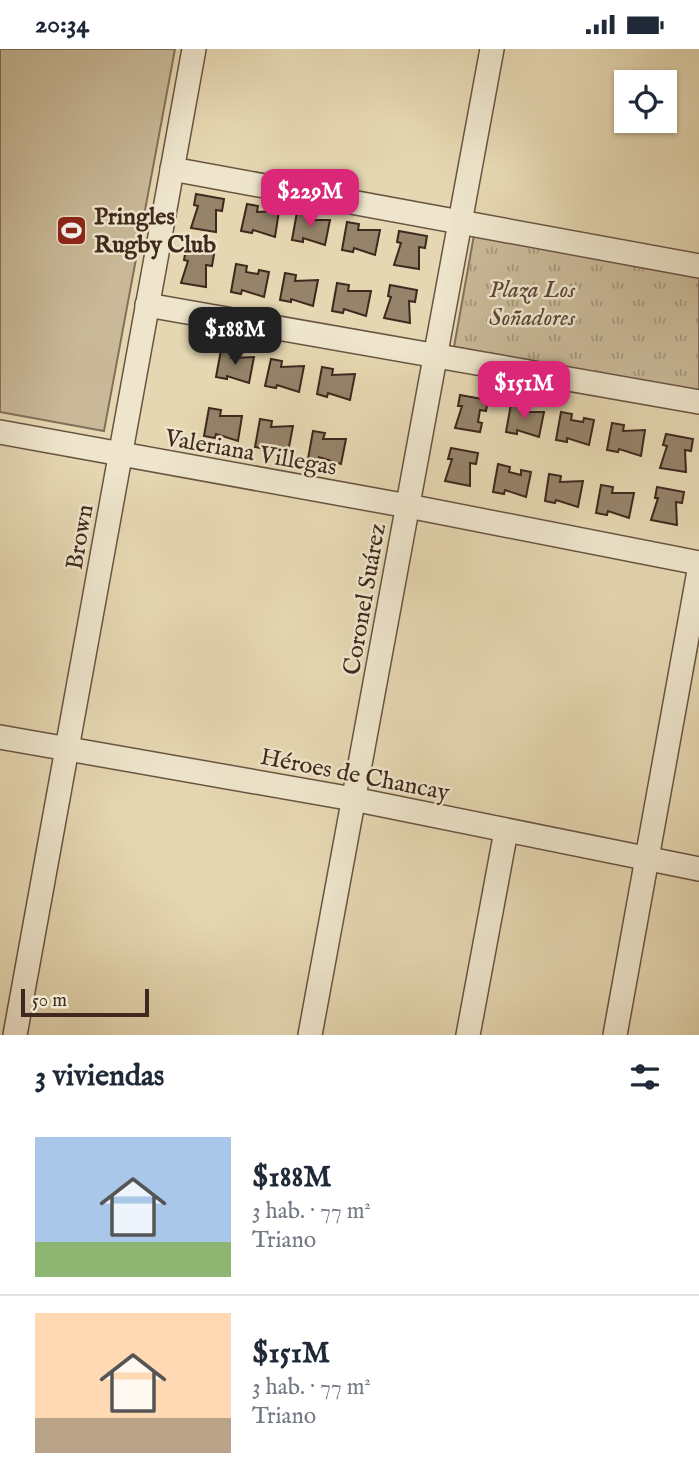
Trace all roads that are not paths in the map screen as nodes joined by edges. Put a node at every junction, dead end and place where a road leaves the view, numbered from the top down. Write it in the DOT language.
graph roads {
  1 [pos="194,49"];
  2 [pos="492,49"];
  3 [pos="172,169"];
  4 [pos="460,222"];
  5 [pos="699,266"];
  6 [pos="147,305"];
  7 [pos="435,358"];
  8 [pos="699,402"];
  9 [pos="0,432"];
  10 [pos="120,456"];
  11 [pos="408,506"];
  12 [pos="699,563"];
  13 [pos="699,571"];
  14 [pos="0,737"];
  15 [pos="68,748"];
  16 [pos="353,799"];
  17 [pos="506,831"];
  18 [pos="647,859"];
  19 [pos="699,869"];
  20 [pos="15,1035"];
  21 [pos="310,1035"];
  22 [pos="468,1035"];
  23 [pos="615,1035"];
  1 -- 3 [label="street, Brown"];
  2 -- 4 [label="street, Coronel Suárez"];
  3 -- 4 [label="street"];
  3 -- 6 [label="street, Brown"];
  4 -- 5 [label="street"];
  4 -- 7 [label="street, Coronel Suárez"];
  6 -- 7 [label="street"];
  6 -- 10 [label="street, Brown"];
  7 -- 8 [label="street"];
  7 -- 11 [label="street, Coronel Suárez"];
  9 -- 10 [label="street, Valeriana Villegas"];
  10 -- 11 [label="street, Valeriana Villegas"];
  10 -- 15 [label="street, Brown"];
  11 -- 12 [label="street, Valeriana Villegas"];
  11 -- 16 [label="street, Coronel Suárez"];
  13 -- 18 [label="street"];
  14 -- 15 [label="street, Héroes de Chancay"];
  15 -- 16 [label="street, Héroes de Chancay"];
  15 -- 20 [label="street, Brown"];
  16 -- 17 [label="street, Héroes de Chancay"];
  16 -- 21 [label="street, Coronel Suárez"];
  17 -- 18 [label="street, Héroes de Chancay"];
  17 -- 22 [label="street"];
  18 -- 19 [label="street, Héroes de Chancay"];
  18 -- 23 [label="street"];
}
